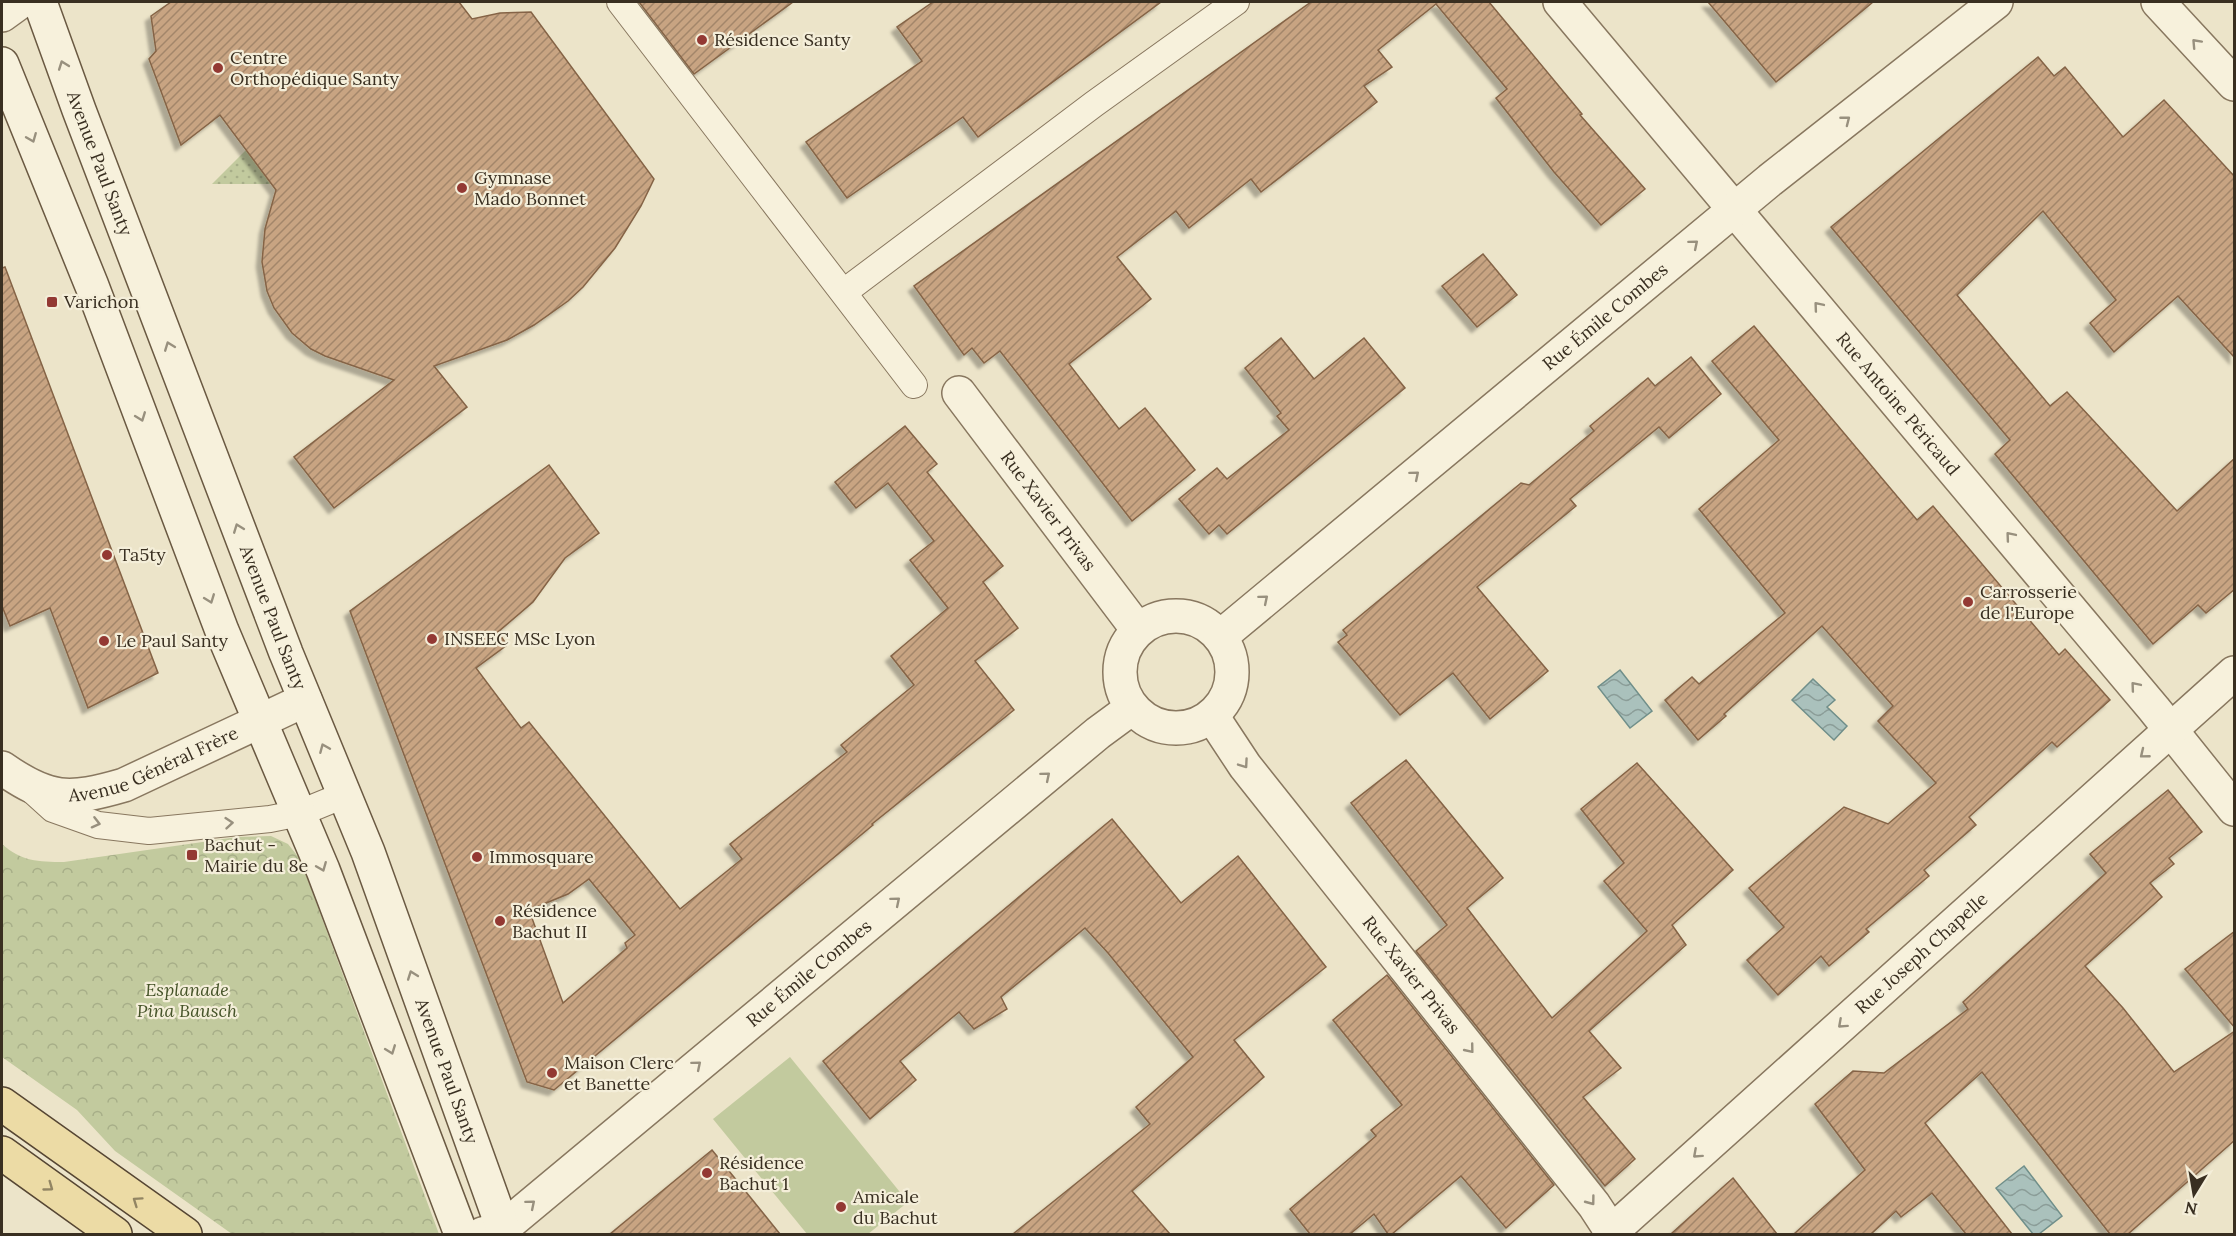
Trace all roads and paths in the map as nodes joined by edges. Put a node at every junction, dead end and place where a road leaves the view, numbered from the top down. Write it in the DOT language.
graph roads {
  1 [pos="20,2"];
  2 [pos="40,2"];
  3 [pos="620,2"];
  4 [pos="1236,2"];
  5 [pos="1560,2"];
  6 [pos="1996,2"];
  7 [pos="2158,2"];
  8 [pos="2,15"];
  9 [pos="2,64"];
  10 [pos="2235,84"];
  11 [pos="1736,209"];
  12 [pos="844,292"];
  13 [pos="914,384"];
  14 [pos="959,393"];
  15 [pos="1138,630"];
  16 [pos="1220,637"];
  17 [pos="2235,673"];
  18 [pos="304,700"];
  19 [pos="1132,708"];
  20 [pos="1212,716"];
  21 [pos="259,722"];
  22 [pos="2172,731"];
  23 [pos="14,777"];
  24 [pos="344,795"];
  25 [pos="2235,809"];
  26 [pos="300,813"];
  27 [pos="2,1104"];
  28 [pos="2,1153"];
  29 [pos="497,1232"];
  30 [pos="115,1234"];
  31 [pos="184,1234"];
  32 [pos="461,1234"];
  33 [pos="1611,1234"];
  1 -- 8 [label="street"];
  18 -- 2 [label="street, Avenue Paul Santy, one-way"];
  3 -- 12 [label="lane"];
  4 -- 12 [label="lane"];
  5 -- 11 [label="street, Rue Antoine Péricaud"];
  11 -- 6 [label="street, Rue Émile Combes, one-way"];
  10 -- 7 [label="street, one-way"];
  9 -- 21 [label="street, one-way"];
  16 -- 11 [label="street, Rue Émile Combes, one-way"];
  22 -- 11 [label="street, Rue Antoine Péricaud, one-way"];
  12 -- 13 [label="lane"];
  14 -- 15 [label="street, Rue Xavier Privas"];
  15 -- 16 [label="street"];
  15 -- 19 [label="street"];
  16 -- 20 [label="street"];
  17 -- 22 [label="street, Rue Joseph Chapelle"];
  18 -- 21 [label="street, Avenue Général Frère"];
  24 -- 18 [label="street, Avenue Paul Santy, one-way"];
  19 -- 20 [label="street"];
  29 -- 19 [label="street, Rue Émile Combes, one-way"];
  20 -- 33 [label="street, Rue Xavier Privas, one-way"];
  21 -- 23 [label="street, Avenue Général Frère"];
  21 -- 26 [label="street"];
  22 -- 25 [label="street, Rue Antoine Péricaud"];
  22 -- 33 [label="street, Rue Joseph Chapelle, one-way"];
  23 -- 26 [label="lane, one-way"];
  24 -- 26 [label="lane"];
  29 -- 24 [label="street, Avenue Paul Santy, one-way"];
  26 -- 32 [label="street, one-way"];
  31 -- 27 [label="main road, one-way"];
  28 -- 30 [label="main road, one-way"];
}
